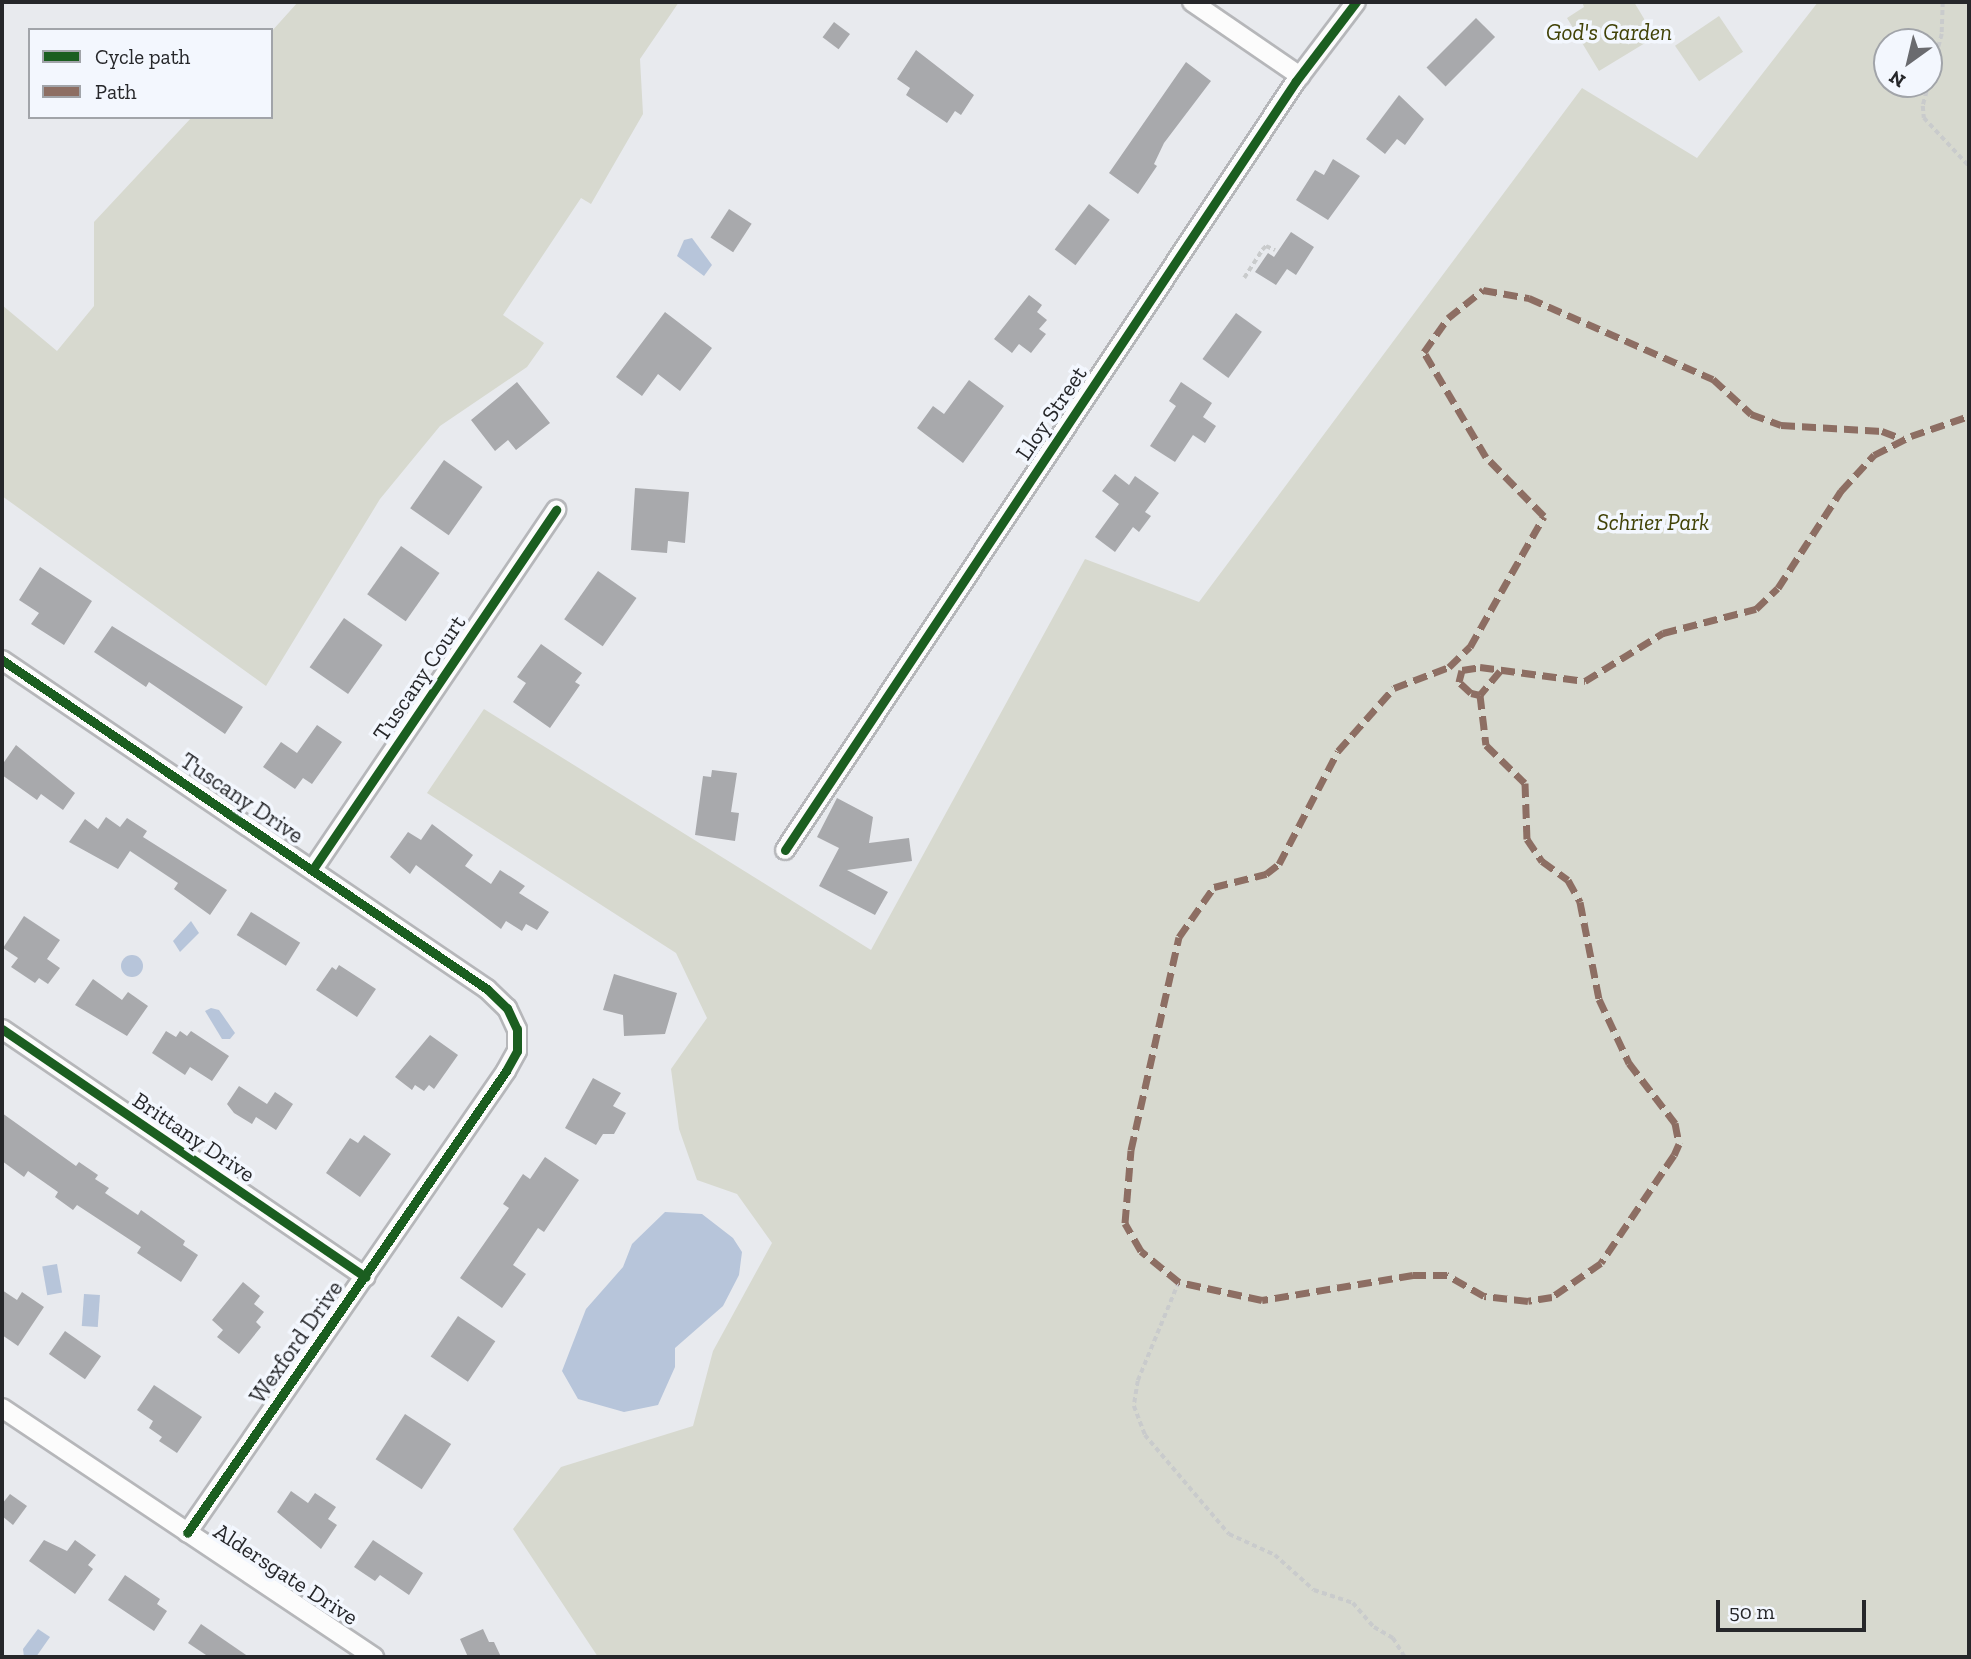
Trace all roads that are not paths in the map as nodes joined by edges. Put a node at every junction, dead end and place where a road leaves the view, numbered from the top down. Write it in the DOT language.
graph roads {
  1 [pos="1192,2"];
  2 [pos="1356,2"];
  3 [pos="1300,76"];
  4 [pos="556,510"];
  5 [pos="2,660"];
  6 [pos="785,850"];
  7 [pos="313,869"];
  8 [pos="2,1029"];
  9 [pos="517,1029"];
  10 [pos="365,1277"];
  11 [pos="2,1408"];
  12 [pos="187,1533"];
  13 [pos="374,1657"];
  1 -- 3 [label="street"];
  2 -- 3 [label="street, Lloy Street"];
  3 -- 6 [label="street, Lloy Street"];
  4 -- 7 [label="street, Tuscany Court"];
  5 -- 7 [label="street, Tuscany Drive"];
  7 -- 9 [label="street, Tuscany Drive"];
  8 -- 10 [label="street, Brittany Drive"];
  9 -- 10 [label="street, Wexford Drive"];
  10 -- 12 [label="street, Wexford Drive"];
  11 -- 12 [label="street, Aldersgate Drive"];
  12 -- 13 [label="street, Aldersgate Drive"];
}
